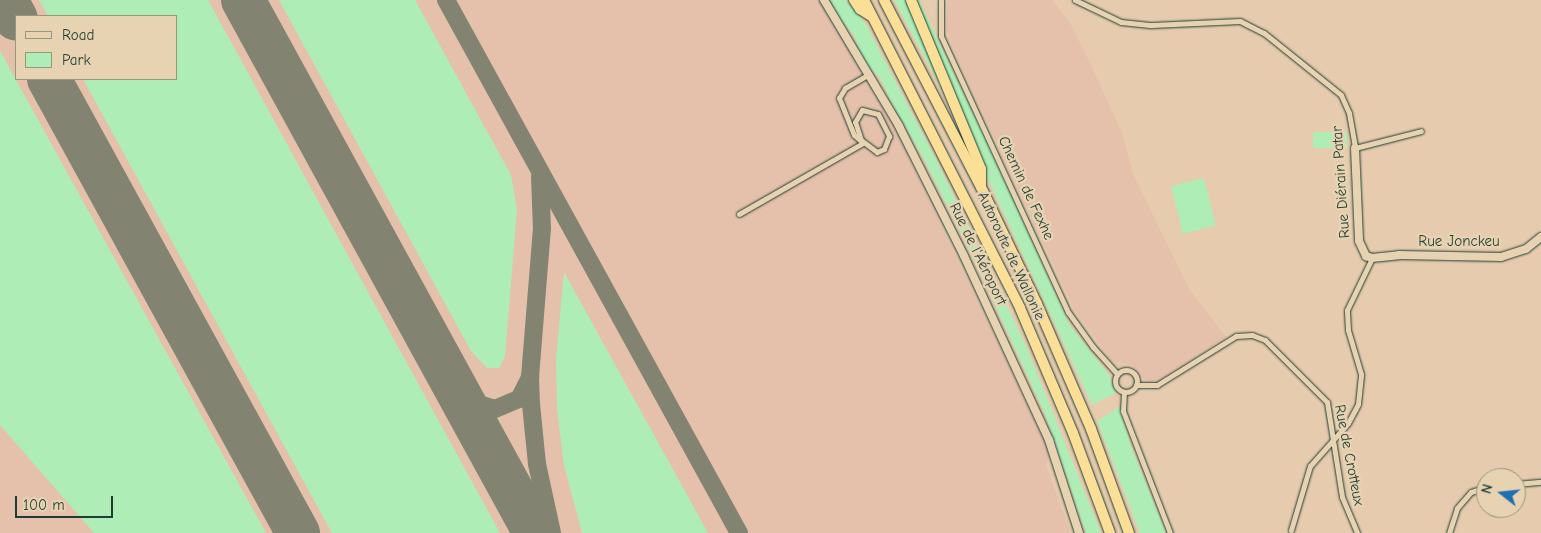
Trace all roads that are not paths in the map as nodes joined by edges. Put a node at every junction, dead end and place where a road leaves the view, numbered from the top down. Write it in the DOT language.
graph roads {
  1 [pos="824,0"];
  2 [pos="854,0"];
  3 [pos="864,0"];
  4 [pos="884,0"];
  5 [pos="911,0"];
  6 [pos="942,0"];
  7 [pos="1074,0"];
  8 [pos="873,17"];
  9 [pos="869,74"];
  10 [pos="1421,131"];
  11 [pos="863,143"];
  12 [pos="1355,148"];
  13 [pos="981,187"];
  14 [pos="739,214"];
  15 [pos="1541,237"];
  16 [pos="1372,258"];
  17 [pos="1117,374"];
  18 [pos="1136,385"];
  19 [pos="1124,392"];
  20 [pos="1334,435"];
  21 [pos="1541,482"];
  22 [pos="1526,483"];
  23 [pos="1476,490"];
  24 [pos="1291,530"];
  25 [pos="1079,533"];
  26 [pos="1110,533"];
  27 [pos="1129,533"];
  28 [pos="1170,533"];
  29 [pos="1357,533"];
  30 [pos="1449,533"];
  1 -- 9 [label="street, Rue de l'Aéroport"];
  2 -- 8 [label="highway"];
  3 -- 8 [label="highway, Autoroute de Wallonie"];
  4 -- 13 [label="highway, Autoroute de Wallonie"];
  5 -- 13 [label="highway"];
  6 -- 17 [label="street, Chemin de Fexhe"];
  7 -- 12 [label="street, Rue Diérain Patar"];
  8 -- 26 [label="highway, Autoroute de Wallonie"];
  9 -- 11 [label="street"];
  9 -- 25 [label="street, Rue de l'Aéroport"];
  10 -- 12 [label="street"];
  11 -- 11 [label="street"];
  11 -- 14 [label="street"];
  12 -- 16 [label="street, Rue Diérain Patar"];
  13 -- 27 [label="highway, Autoroute de Wallonie"];
  15 -- 16 [label="street, Rue Jonckeu"];
  16 -- 20 [label="street"];
  17 -- 18 [label="street"];
  17 -- 19 [label="street, Chemin de Fexhe"];
  18 -- 19 [label="street"];
  18 -- 20 [label="street, Rue de Crotteux"];
  19 -- 28 [label="street, Chemin de Fexhe"];
  20 -- 24 [label="street"];
  20 -- 29 [label="street, Rue de Crotteux"];
  21 -- 22 [label="street"];
  23 -- 30 [label="street"];
}
